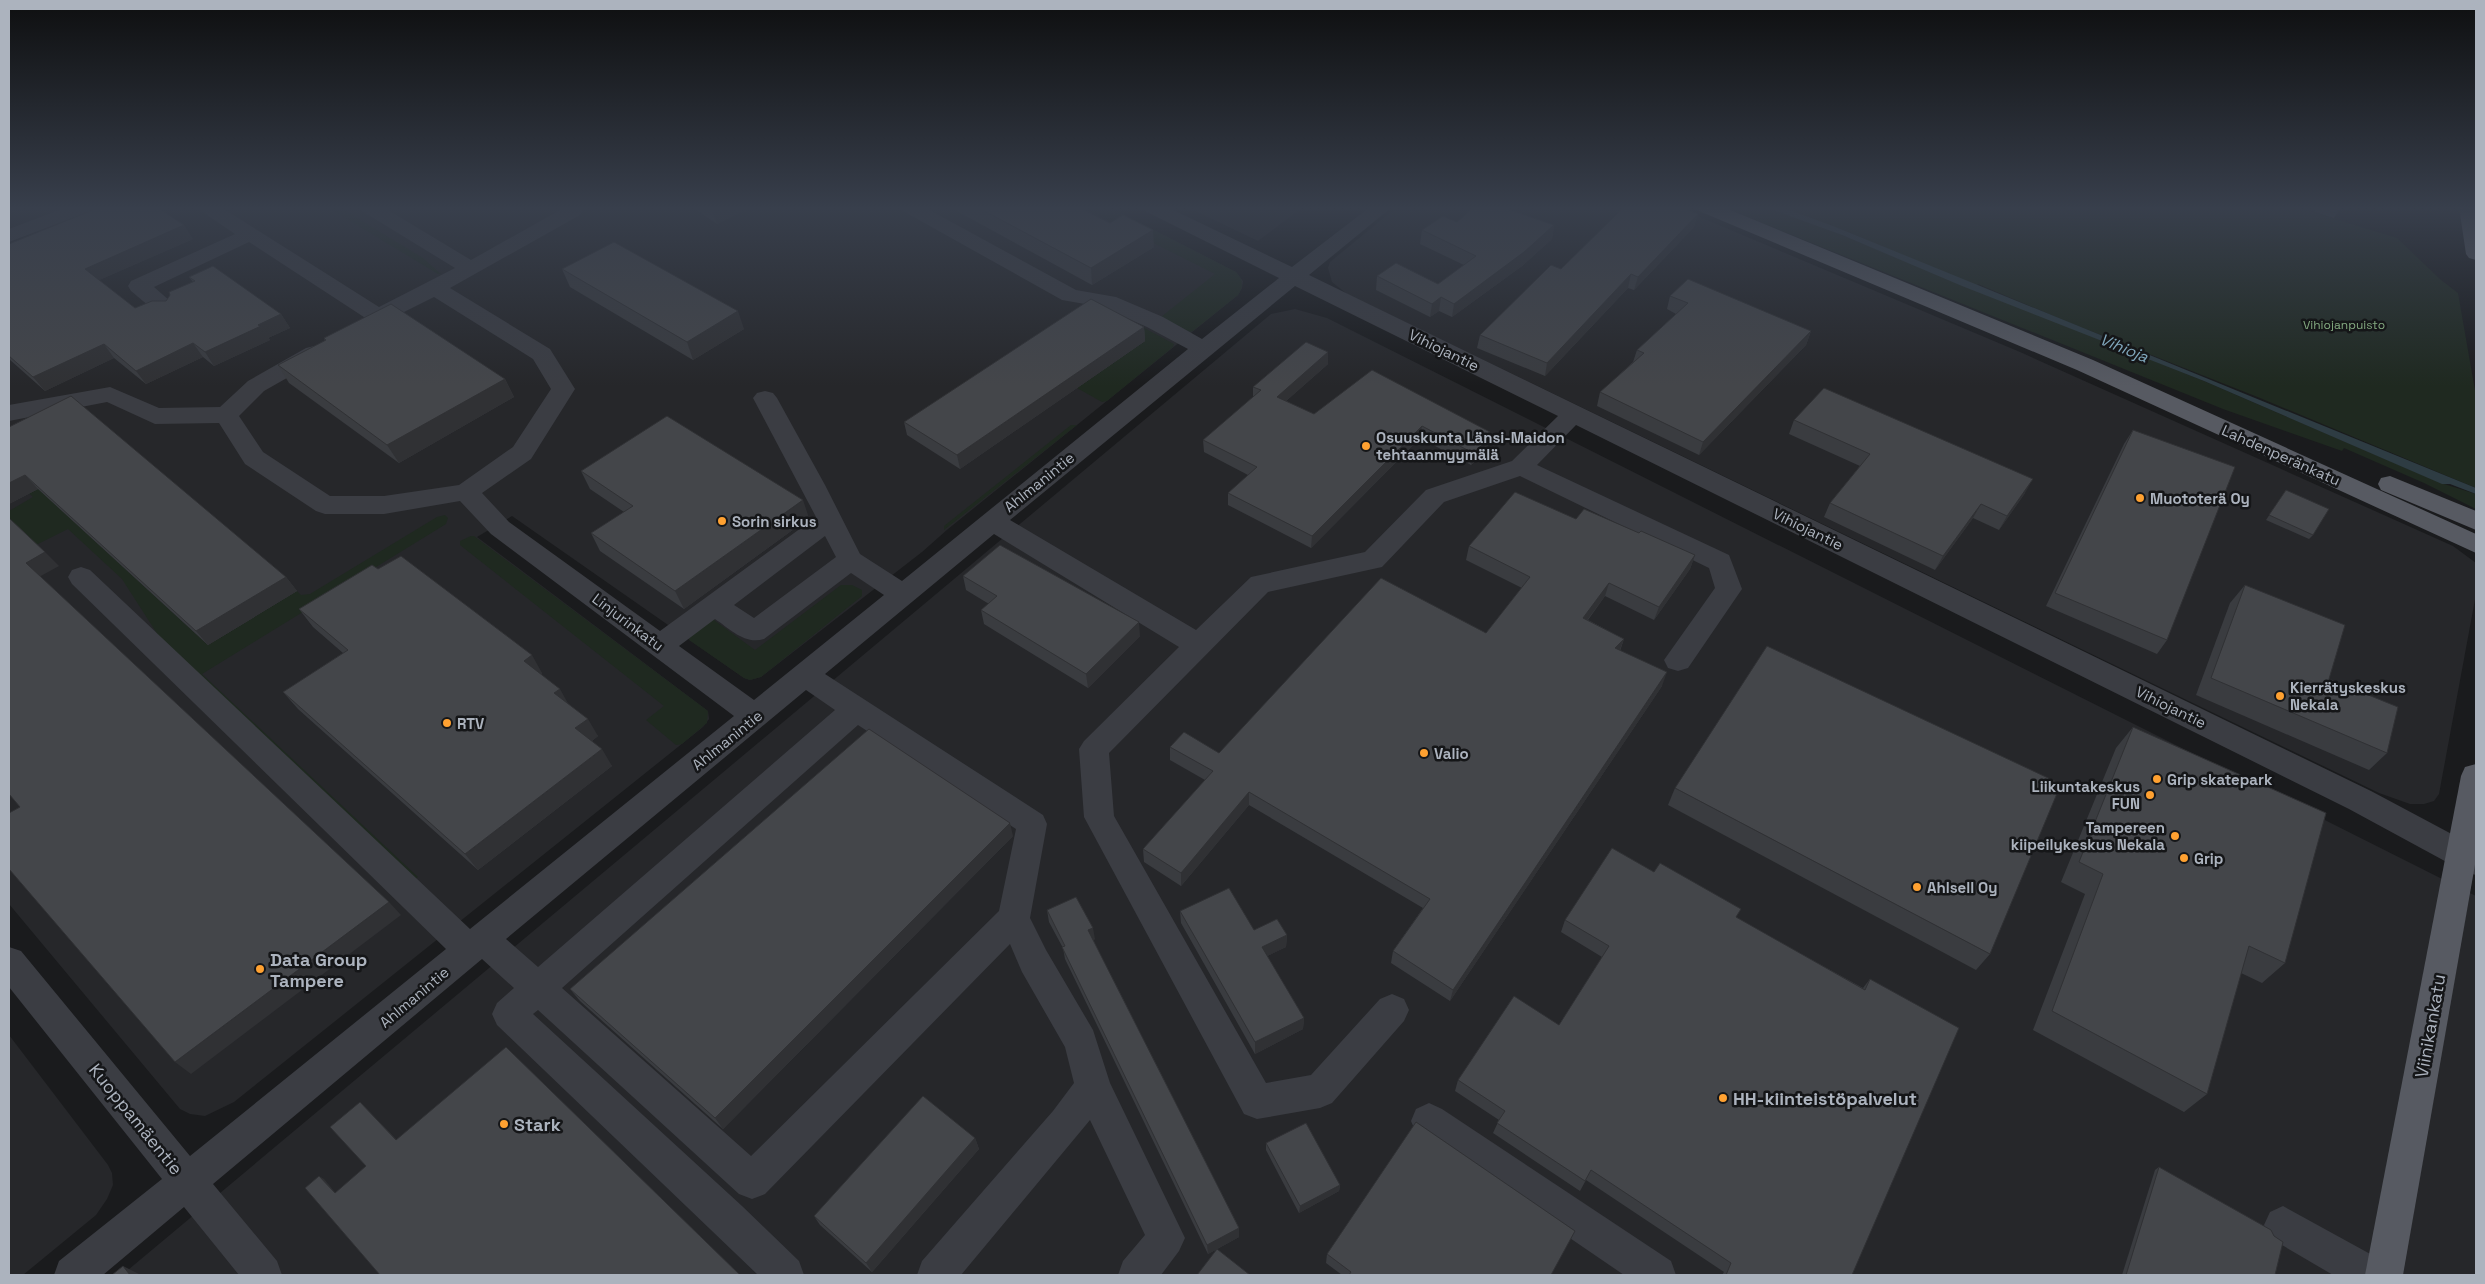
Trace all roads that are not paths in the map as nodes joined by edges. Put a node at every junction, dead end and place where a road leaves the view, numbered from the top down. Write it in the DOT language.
graph roads {
  1 [pos="180,267"];
  2 [pos="302,267"];
  3 [pos="1019,267"];
  4 [pos="1275,267"];
  5 [pos="1308,267"];
  6 [pos="1850,267"];
  7 [pos="470,268"];
  8 [pos="1296,277"];
  9 [pos="435,288"];
  10 [pos="167,308"];
  11 [pos="378,316"];
  12 [pos="354,330"];
  13 [pos="329,344"];
  14 [pos="1202,348"];
  15 [pos="2086,365"];
  16 [pos="765,398"];
  17 [pos="9,412"];
  18 [pos="1574,414"];
  19 [pos="226,415"];
  20 [pos="1521,467"];
  21 [pos="466,492"];
  22 [pos="830,520"];
  23 [pos="992,521"];
  24 [pos="2476,521"];
  25 [pos="2476,544"];
  26 [pos="850,560"];
  27 [pos="81,577"];
  28 [pos="904,595"];
  29 [pos="715,605"];
  30 [pos="1198,645"];
  31 [pos="659,646"];
  32 [pos="1678,660"];
  33 [pos="806,675"];
  34 [pos="856,709"];
  35 [pos="755,716"];
  36 [pos="2476,776"];
  37 [pos="2469,858"];
  38 [pos="1014,918"];
  39 [pos="476,945"];
  40 [pos="9,962"];
  41 [pos="537,990"];
  42 [pos="1392,1010"];
  43 [pos="1093,1087"];
  44 [pos="1429,1121"];
  45 [pos="187,1182"];
  46 [pos="2283,1225"];
  47 [pos="73,1275"];
  48 [pos="263,1275"];
  49 [pos="785,1275"];
  50 [pos="936,1275"];
  51 [pos="1137,1275"];
  52 [pos="1657,1275"];
  53 [pos="2369,1275"];
  54 [pos="2384,1275"];
  1 -- 10 [label="street"];
  2 -- 11 [label="street"];
  3 -- 14 [label="street"];
  4 -- 8 [label="street, Vihiojantie"];
  5 -- 8 [label="street, Ahlmanintie"];
  6 -- 15 [label="main road, Lahdenperänkatu"];
  7 -- 9 [label="street"];
  8 -- 14 [label="street, Ahlmanintie"];
  8 -- 18 [label="street, Vihiojantie"];
  9 -- 11 [label="street"];
  9 -- 21 [label="street"];
  11 -- 12 [label="street"];
  13 -- 19 [label="street"];
  14 -- 23 [label="street, Ahlmanintie"];
  15 -- 24 [label="main road, Lahdenperänkatu"];
  15 -- 25 [label="main road, Lahdenperänkatu"];
  16 -- 22 [label="street"];
  17 -- 19 [label="street"];
  18 -- 20 [label="street"];
  18 -- 37 [label="street, Vihiojantie"];
  19 -- 21 [label="street"];
  20 -- 30 [label="street"];
  20 -- 32 [label="street"];
  21 -- 31 [label="street, Linjurinkatu"];
  22 -- 26 [label="street"];
  22 -- 29 [label="street"];
  23 -- 28 [label="street, Ahlmanintie"];
  23 -- 30 [label="street"];
  26 -- 28 [label="street"];
  26 -- 29 [label="street"];
  27 -- 39 [label="street"];
  28 -- 33 [label="street, Ahlmanintie"];
  29 -- 31 [label="street"];
  30 -- 42 [label="street"];
  31 -- 35 [label="street, Linjurinkatu"];
  33 -- 34 [label="street"];
  33 -- 35 [label="street, Ahlmanintie"];
  34 -- 38 [label="street"];
  34 -- 41 [label="street"];
  35 -- 39 [label="street, Ahlmanintie"];
  36 -- 37 [label="main road, Viinikankatu"];
  37 -- 54 [label="main road, Viinikankatu"];
  38 -- 41 [label="street"];
  38 -- 43 [label="street"];
  39 -- 41 [label="street"];
  39 -- 45 [label="street, Ahlmanintie"];
  40 -- 45 [label="street, Kuoppamäentie"];
  41 -- 49 [label="street"];
  43 -- 50 [label="street"];
  43 -- 51 [label="street"];
  44 -- 52 [label="street"];
  45 -- 47 [label="street, Ahlmanintie"];
  45 -- 48 [label="street, Kuoppamäentie"];
  46 -- 53 [label="street"];
}
